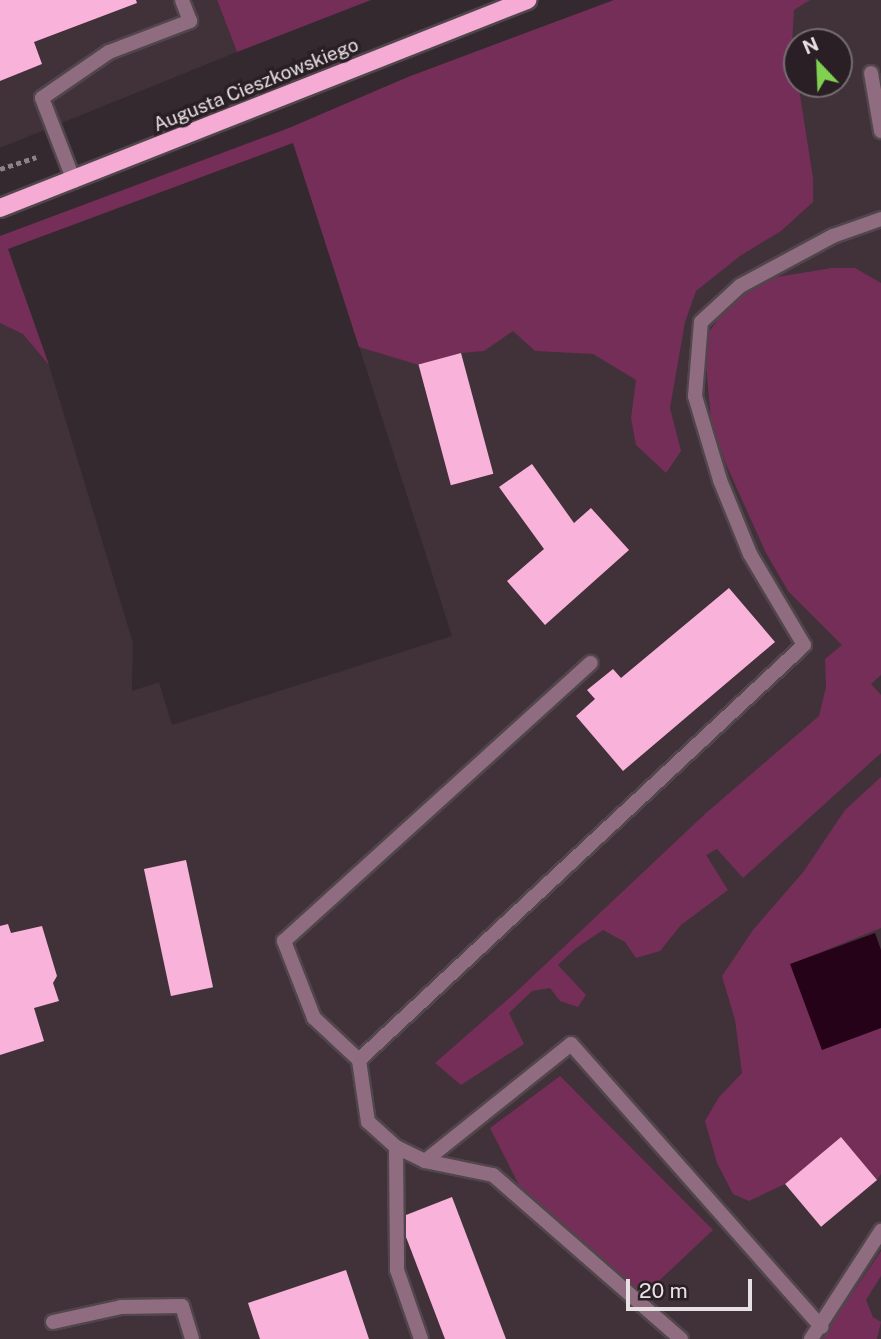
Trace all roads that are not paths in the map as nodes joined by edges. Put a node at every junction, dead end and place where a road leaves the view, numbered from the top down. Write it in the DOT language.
graph roads {
  1 [pos="182,0"];
  2 [pos="527,0"];
  3 [pos="871,73"];
  4 [pos="881,131"];
  5 [pos="74,181"];
  6 [pos="0,208"];
  7 [pos="881,219"];
  8 [pos="591,663"];
  9 [pos="359,1060"];
  10 [pos="396,1147"];
  11 [pos="425,1161"];
  12 [pos="881,1231"];
  13 [pos="53,1322"];
  14 [pos="821,1327"];
  15 [pos="192,1339"];
  16 [pos="421,1339"];
  17 [pos="681,1339"];
  18 [pos="811,1339"];
  1 -- 5 [label="lane"];
  2 -- 5 [label="main road, Augusta Cieszkowskiego"];
  3 -- 4 [label="lane"];
  5 -- 6 [label="main road, Augusta Cieszkowskiego"];
  7 -- 9 [label="lane"];
  8 -- 9 [label="lane"];
  9 -- 10 [label="lane"];
  10 -- 11 [label="lane"];
  10 -- 16 [label="lane"];
  11 -- 14 [label="lane"];
  11 -- 17 [label="lane"];
  12 -- 14 [label="lane"];
  13 -- 15 [label="lane"];
  14 -- 18 [label="lane"];
}
